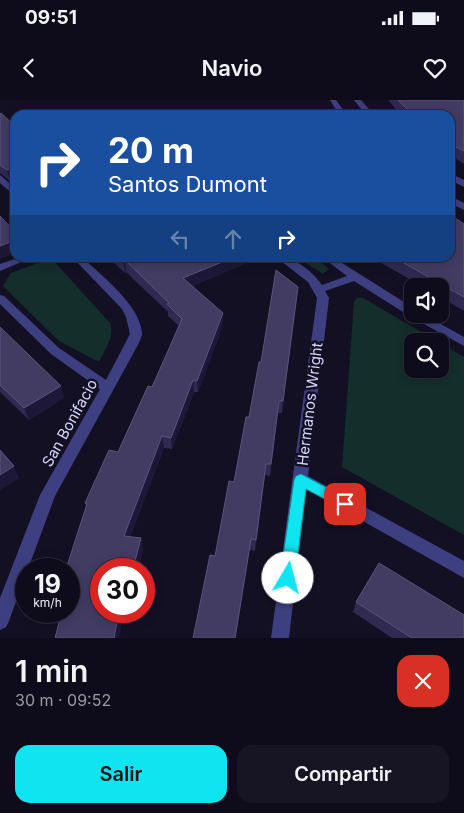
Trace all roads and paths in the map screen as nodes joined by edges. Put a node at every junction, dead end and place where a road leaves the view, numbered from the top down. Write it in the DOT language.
graph roads {
  1 [pos="357,100"];
  2 [pos="366,110"];
  3 [pos="0,178"];
  4 [pos="10,188"];
  5 [pos="16,262"];
  6 [pos="82,262"];
  7 [pos="288,262"];
  8 [pos="334,262"];
  9 [pos="0,268"];
  10 [pos="355,277"];
  11 [pos="320,289"];
  12 [pos="0,298"];
  13 [pos="404,307"];
  14 [pos="431,323"];
  15 [pos="464,342"];
  16 [pos="108,388"];
  17 [pos="301,480"];
  18 [pos="464,570"];
  19 [pos="4,594"];
  20 [pos="0,621"];
  21 [pos="280,638"];
  1 -- 2 [label="street"];
  3 -- 4 [label="street"];
  5 -- 9 [label="street"];
  6 -- 16 [label="street, San Bonifacio"];
  7 -- 11 [label="street"];
  8 -- 10 [label="street"];
  10 -- 11 [label="street"];
  10 -- 13 [label="street"];
  11 -- 17 [label="street, Hermanos Wright"];
  12 -- 16 [label="street"];
  14 -- 15 [label="street"];
  16 -- 19 [label="street, San Bonifacio"];
  17 -- 18 [label="street"];
  17 -- 21 [label="street, Hermanos Wright"];
  19 -- 20 [label="street, San Bonifacio"];
}
